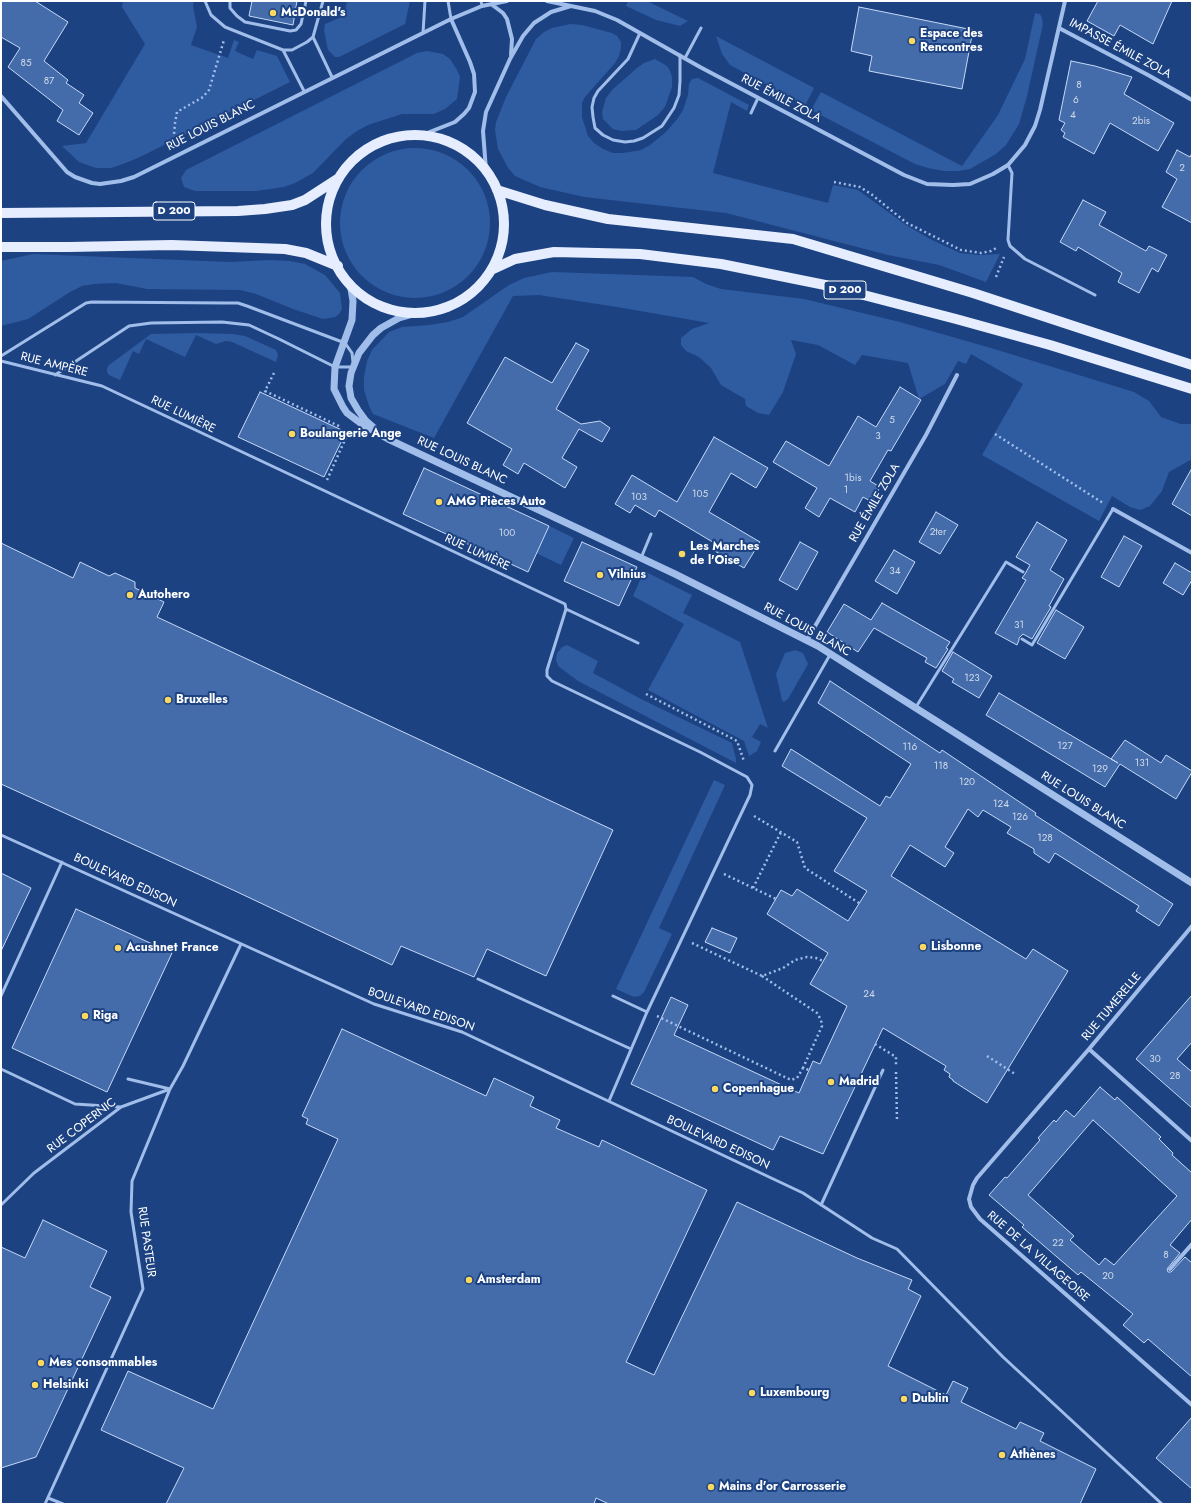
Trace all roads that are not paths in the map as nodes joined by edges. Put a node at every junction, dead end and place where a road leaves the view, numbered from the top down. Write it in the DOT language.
graph roads {
  1 [pos="205,1"];
  2 [pos="230,1"];
  3 [pos="306,1"];
  4 [pos="323,1"];
  5 [pos="425,1"];
  6 [pos="448,1"];
  7 [pos="508,1"];
  8 [pos="548,1"];
  9 [pos="1065,1"];
  10 [pos="481,3"];
  11 [pos="491,4"];
  12 [pos="573,6"];
  13 [pos="451,19"];
  14 [pos="702,28"];
  15 [pos="1059,28"];
  16 [pos="640,32"];
  17 [pos="423,33"];
  18 [pos="313,37"];
  19 [pos="283,50"];
  20 [pos="680,55"];
  21 [pos="685,58"];
  22 [pos="510,59"];
  23 [pos="332,77"];
  24 [pos="304,91"];
  25 [pos="1,96"];
  26 [pos="758,98"];
  27 [pos="1192,100"];
  28 [pos="751,113"];
  29 [pos="422,135"];
  30 [pos="1008,165"];
  31 [pos="486,170"];
  32 [pos="339,178"];
  33 [pos="497,190"];
  34 [pos="1,213"];
  35 [pos="1,247"];
  36 [pos="338,266"];
  37 [pos="491,270"];
  38 [pos="350,283"];
  39 [pos="1095,295"];
  40 [pos="417,313"];
  41 [pos="345,343"];
  42 [pos="1,356"];
  43 [pos="1,361"];
  44 [pos="1192,365"];
  45 [pos="354,366"];
  46 [pos="335,367"];
  47 [pos="55,375"];
  48 [pos="957,375"];
  49 [pos="102,386"];
  50 [pos="1192,389"];
  51 [pos="388,439"];
  52 [pos="1113,509"];
  53 [pos="651,534"];
  54 [pos="1192,553"];
  55 [pos="641,558"];
  56 [pos="1022,572"];
  57 [pos="566,610"];
  58 [pos="1022,639"];
  59 [pos="807,640"];
  60 [pos="638,643"];
  61 [pos="831,653"];
  62 [pos="916,708"];
  63 [pos="776,751"];
  64 [pos="1,835"];
  65 [pos="62,862"];
  66 [pos="1192,883"];
  67 [pos="1192,926"];
  68 [pos="241,944"];
  69 [pos="478,979"];
  70 [pos="1,996"];
  71 [pos="613,996"];
  72 [pos="647,1012"];
  73 [pos="631,1049"];
  74 [pos="1089,1050"];
  75 [pos="1,1069"];
  76 [pos="883,1070"];
  77 [pos="128,1079"];
  78 [pos="170,1089"];
  79 [pos="609,1101"];
  80 [pos="121,1106"];
  81 [pos="1192,1141"];
  82 [pos="1,1205"];
  83 [pos="821,1205"];
  84 [pos="1192,1244"];
  85 [pos="1170,1269"];
  86 [pos="1192,1405"];
  87 [pos="48,1498"];
  88 [pos="45,1504"];
  89 [pos="63,1504"];
  90 [pos="1162,1504"];
  1 -- 19 [label="lane"];
  2 -- 3 [label="lane"];
  4 -- 18 [label="lane"];
  5 -- 17 [label="lane"];
  6 -- 13 [label="lane"];
  7 -- 11 [label="street"];
  8 -- 12 [label="street, RUE ÉMILE ZOLA"];
  9 -- 15 [label="street, RUE ÉMILE ZOLA"];
  10 -- 11 [label="street"];
  10 -- 13 [label="street"];
  11 -- 22 [label="street"];
  12 -- 16 [label="street, RUE ÉMILE ZOLA"];
  12 -- 22 [label="street"];
  13 -- 17 [label="street, RUE LOUIS BLANC"];
  13 -- 29 [label="street"];
  14 -- 21 [label="lane"];
  15 -- 27 [label="street, IMPASSE ÉMILE ZOLA"];
  15 -- 30 [label="street, RUE ÉMILE ZOLA"];
  16 -- 20 [label="street, RUE ÉMILE ZOLA"];
  16 -- 20 [label="lane"];
  17 -- 23 [label="street, RUE LOUIS BLANC"];
  18 -- 19 [label="lane"];
  18 -- 23 [label="lane"];
  19 -- 24 [label="lane"];
  20 -- 21 [label="street, RUE ÉMILE ZOLA"];
  21 -- 26 [label="street, RUE ÉMILE ZOLA"];
  22 -- 31 [label="street"];
  23 -- 24 [label="street, RUE LOUIS BLANC"];
  24 -- 25 [label="street, RUE LOUIS BLANC"];
  26 -- 28 [label="lane"];
  26 -- 30 [label="street, RUE ÉMILE ZOLA"];
  29 -- 31 [label="main road"];
  29 -- 32 [label="main road"];
  30 -- 39 [label="lane"];
  31 -- 33 [label="main road"];
  32 -- 34 [label="main road, D 200"];
  32 -- 36 [label="main road"];
  33 -- 37 [label="main road"];
  33 -- 44 [label="main road"];
  35 -- 36 [label="main road"];
  36 -- 38 [label="main road"];
  37 -- 40 [label="main road"];
  37 -- 50 [label="main road, D 200"];
  38 -- 40 [label="main road"];
  38 -- 41 [label="street, RUE LOUIS BLANC"];
  40 -- 45 [label="street, RUE LOUIS BLANC"];
  41 -- 42 [label="lane"];
  41 -- 45 [label="lane"];
  41 -- 46 [label="street, RUE LOUIS BLANC"];
  43 -- 47 [label="lane, RUE AMPÈRE"];
  45 -- 46 [label="lane"];
  45 -- 51 [label="street, RUE LOUIS BLANC"];
  46 -- 47 [label="lane"];
  46 -- 51 [label="street, RUE LOUIS BLANC"];
  47 -- 49 [label="lane, RUE AMPÈRE"];
  48 -- 59 [label="street, RUE ÉMILE ZOLA"];
  49 -- 57 [label="lane, RUE LUMIÈRE"];
  51 -- 55 [label="street, RUE LOUIS BLANC"];
  52 -- 54 [label="street"];
  52 -- 58 [label="lane"];
  53 -- 55 [label="lane"];
  55 -- 59 [label="street, RUE LOUIS BLANC"];
  56 -- 62 [label="lane"];
  57 -- 60 [label="lane"];
  57 -- 72 [label="lane"];
  59 -- 61 [label="street, RUE LOUIS BLANC"];
  61 -- 62 [label="street, RUE LOUIS BLANC"];
  61 -- 63 [label="lane"];
  62 -- 66 [label="street, RUE LOUIS BLANC"];
  64 -- 65 [label="lane, BOULEVARD EDISON"];
  65 -- 68 [label="lane, BOULEVARD EDISON"];
  65 -- 70 [label="lane"];
  67 -- 74 [label="street, RUE TUMERELLE"];
  68 -- 78 [label="lane"];
  68 -- 79 [label="lane, BOULEVARD EDISON"];
  69 -- 73 [label="lane"];
  71 -- 72 [label="lane"];
  72 -- 73 [label="lane"];
  73 -- 79 [label="lane"];
  74 -- 81 [label="street, RUE TUMERELLE"];
  74 -- 86 [label="street, RUE DE LA VILLAGEOISE"];
  75 -- 80 [label="lane"];
  76 -- 83 [label="lane"];
  77 -- 78 [label="lane"];
  78 -- 80 [label="lane, RUE COPERNIC"];
  78 -- 87 [label="lane, RUE PASTEUR"];
  79 -- 83 [label="lane, BOULEVARD EDISON"];
  80 -- 82 [label="lane, RUE COPERNIC"];
  83 -- 90 [label="lane, BOULEVARD EDISON"];
  84 -- 85 [label="street"];
  87 -- 88 [label="lane, RUE PASTEUR"];
  87 -- 89 [label="lane"];
}
